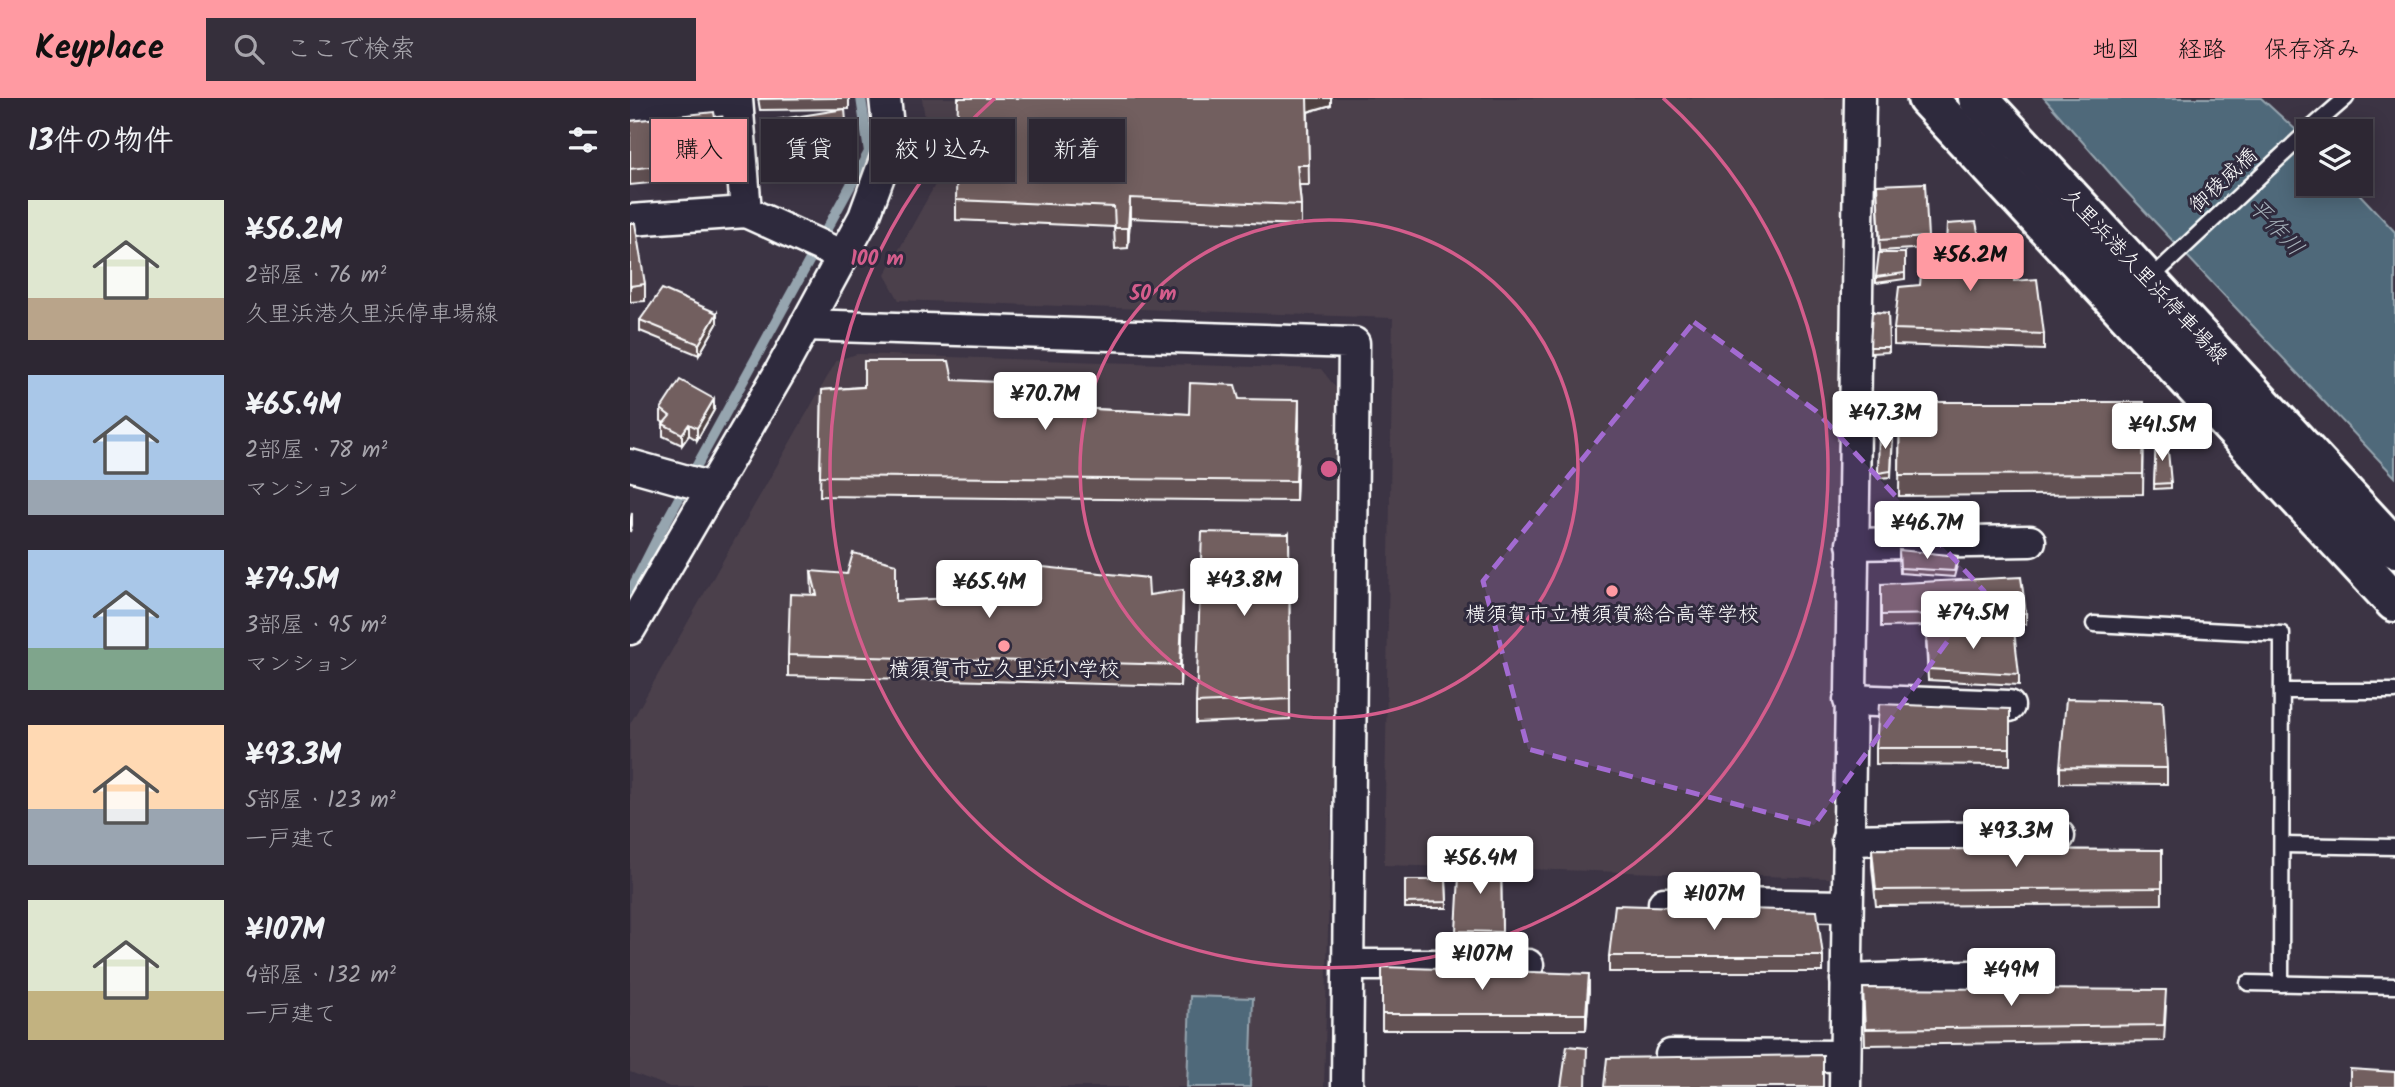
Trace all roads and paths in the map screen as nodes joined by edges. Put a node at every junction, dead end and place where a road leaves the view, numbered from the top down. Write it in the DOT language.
graph roads {
  1 [pos="884,98"];
  2 [pos="1860,98"];
  3 [pos="1927,98"];
  4 [pos="1978,98"];
  5 [pos="2346,98"];
  6 [pos="630,109"];
  7 [pos="2322,119"];
  8 [pos="2296,143"];
  9 [pos="746,212"];
  10 [pos="630,220"];
  11 [pos="843,256"];
  12 [pos="2141,287"];
  13 [pos="805,325"];
  14 [pos="630,466"];
  15 [pos="712,488"];
  16 [pos="2030,541"];
  17 [pos="1852,544"];
  18 [pos="2395,548"];
  19 [pos="2395,603"];
  20 [pos="2094,624"];
  21 [pos="630,629"];
  22 [pos="2282,691"];
  23 [pos="2395,691"];
  24 [pos="1849,699"];
  25 [pos="2009,706"];
  26 [pos="2059,836"];
  27 [pos="1847,840"];
  28 [pos="2282,845"];
  29 [pos="2395,847"];
  30 [pos="1664,902"];
  31 [pos="1846,906"];
  32 [pos="1348,965"];
  33 [pos="1528,965"];
  34 [pos="2032,974"];
  35 [pos="1846,980"];
  36 [pos="2248,984"];
  37 [pos="2281,984"];
  38 [pos="2395,986"];
  39 [pos="1671,1055"];
  40 [pos="1845,1056"];
  41 [pos="1347,1087"];
  42 [pos="1845,1087"];
  1 -- 11 [label="street"];
  2 -- 17 [label="street"];
  3 -- 12 [label="main road, 久里浜港久里浜停車場線"];
  4 -- 12 [label="main road, 久里浜港久里浜停車場線"];
  5 -- 7 [label="lane, 御稜威橋"];
  6 -- 9 [label="street"];
  8 -- 12 [label="lane, 御稜威橋"];
  9 -- 10 [label="street"];
  9 -- 11 [label="street"];
  11 -- 13 [label="street"];
  12 -- 18 [label="main road, 久里浜港久里浜停車場線"];
  12 -- 19 [label="main road, 久里浜港久里浜停車場線"];
  13 -- 15 [label="street"];
  13 -- 32 [label="street"];
  14 -- 15 [label="street"];
  15 -- 21 [label="street"];
  16 -- 17 [label="street"];
  17 -- 24 [label="street"];
  20 -- 22 [label="lane"];
  22 -- 23 [label="lane"];
  22 -- 28 [label="lane"];
  24 -- 25 [label="street"];
  24 -- 27 [label="street"];
  26 -- 27 [label="street"];
  27 -- 31 [label="street"];
  28 -- 29 [label="lane"];
  28 -- 37 [label="lane"];
  30 -- 31 [label="street"];
  31 -- 35 [label="street"];
  32 -- 33 [label="street"];
  32 -- 41 [label="street"];
  34 -- 35 [label="street"];
  35 -- 40 [label="street"];
  36 -- 37 [label="lane"];
  37 -- 38 [label="lane"];
  39 -- 40 [label="street"];
  40 -- 42 [label="street"];
}
